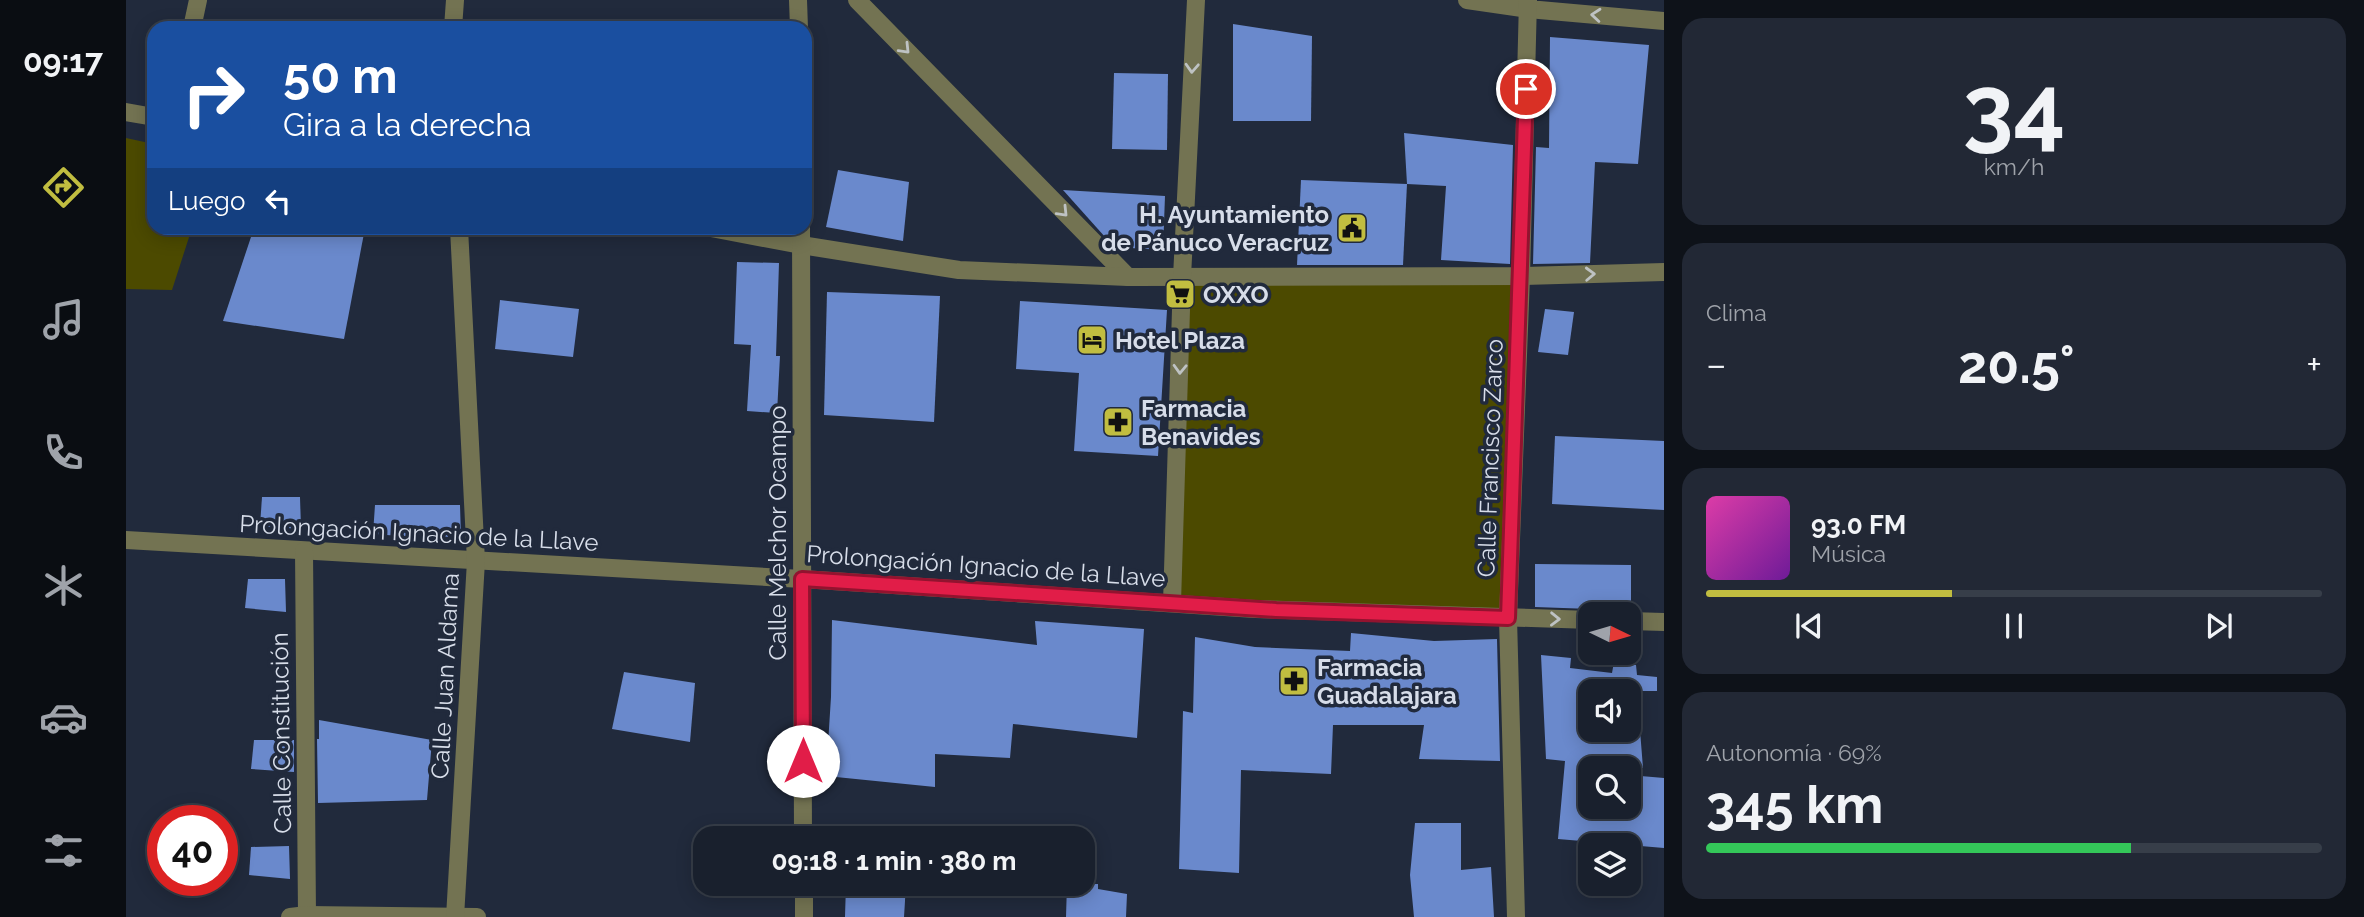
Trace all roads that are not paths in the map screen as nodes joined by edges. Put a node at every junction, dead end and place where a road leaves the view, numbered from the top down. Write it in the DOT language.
graph roads {
  1 [pos="198,0"];
  2 [pos="455,0"];
  3 [pos="798,0"];
  4 [pos="857,0"];
  5 [pos="1196,0"];
  6 [pos="1466,0"];
  7 [pos="1528,5"];
  8 [pos="1664,20"];
  9 [pos="194,21"];
  10 [pos="454,21"];
  11 [pos="799,21"];
  12 [pos="126,111"];
  13 [pos="147,116"];
  14 [pos="459,235"];
  15 [pos="801,236"];
  16 [pos="1664,272"];
  17 [pos="1521,276"];
  18 [pos="1128,277"];
  19 [pos="1182,277"];
  20 [pos="126,540"];
  21 [pos="304,551"];
  22 [pos="476,561"];
  23 [pos="802,579"];
  24 [pos="1172,603"];
  25 [pos="1508,618"];
  26 [pos="1578,620"];
  27 [pos="1642,621"];
  28 [pos="1664,622"];
  29 [pos="803,826"];
  30 [pos="804,896"];
  31 [pos="299,916"];
  32 [pos="455,917"];
  33 [pos="477,917"];
  34 [pos="804,917"];
  35 [pos="1516,917"];
  1 -- 9 [label="street"];
  2 -- 10 [label="street"];
  3 -- 11 [label="street"];
  4 -- 18 [label="street, one-way"];
  5 -- 19 [label="street, one-way"];
  6 -- 7 [label="street"];
  8 -- 7 [label="street, one-way"];
  7 -- 17 [label="street, Calle Francisco Zarco"];
  12 -- 13 [label="street"];
  14 -- 22 [label="street, Calle Juan Aldama"];
  15 -- 18 [label="street"];
  15 -- 23 [label="street, Calle Melchor Ocampo"];
  17 -- 16 [label="street, one-way"];
  17 -- 19 [label="street"];
  17 -- 25 [label="street, Calle Francisco Zarco"];
  18 -- 19 [label="street"];
  19 -- 24 [label="street, one-way"];
  20 -- 21 [label="street, Prolongación Ignacio de la Llave"];
  21 -- 22 [label="street, Prolongación Ignacio de la Llave"];
  21 -- 31 [label="street, Calle Constitución"];
  22 -- 23 [label="street, Prolongación Ignacio de la Llave"];
  22 -- 32 [label="street, Calle Juan Aldama"];
  23 -- 24 [label="street, Prolongación Ignacio de la Llave"];
  23 -- 29 [label="street, Calle Melchor Ocampo"];
  24 -- 25 [label="street, Prolongación Ignacio de la Llave"];
  25 -- 26 [label="street, Prolongación Ignacio de la Llave, one-way"];
  25 -- 35 [label="street, Calle Francisco Zarco"];
  27 -- 28 [label="street"];
  30 -- 34 [label="street"];
  31 -- 32 [label="street"];
  32 -- 33 [label="street"];
}
